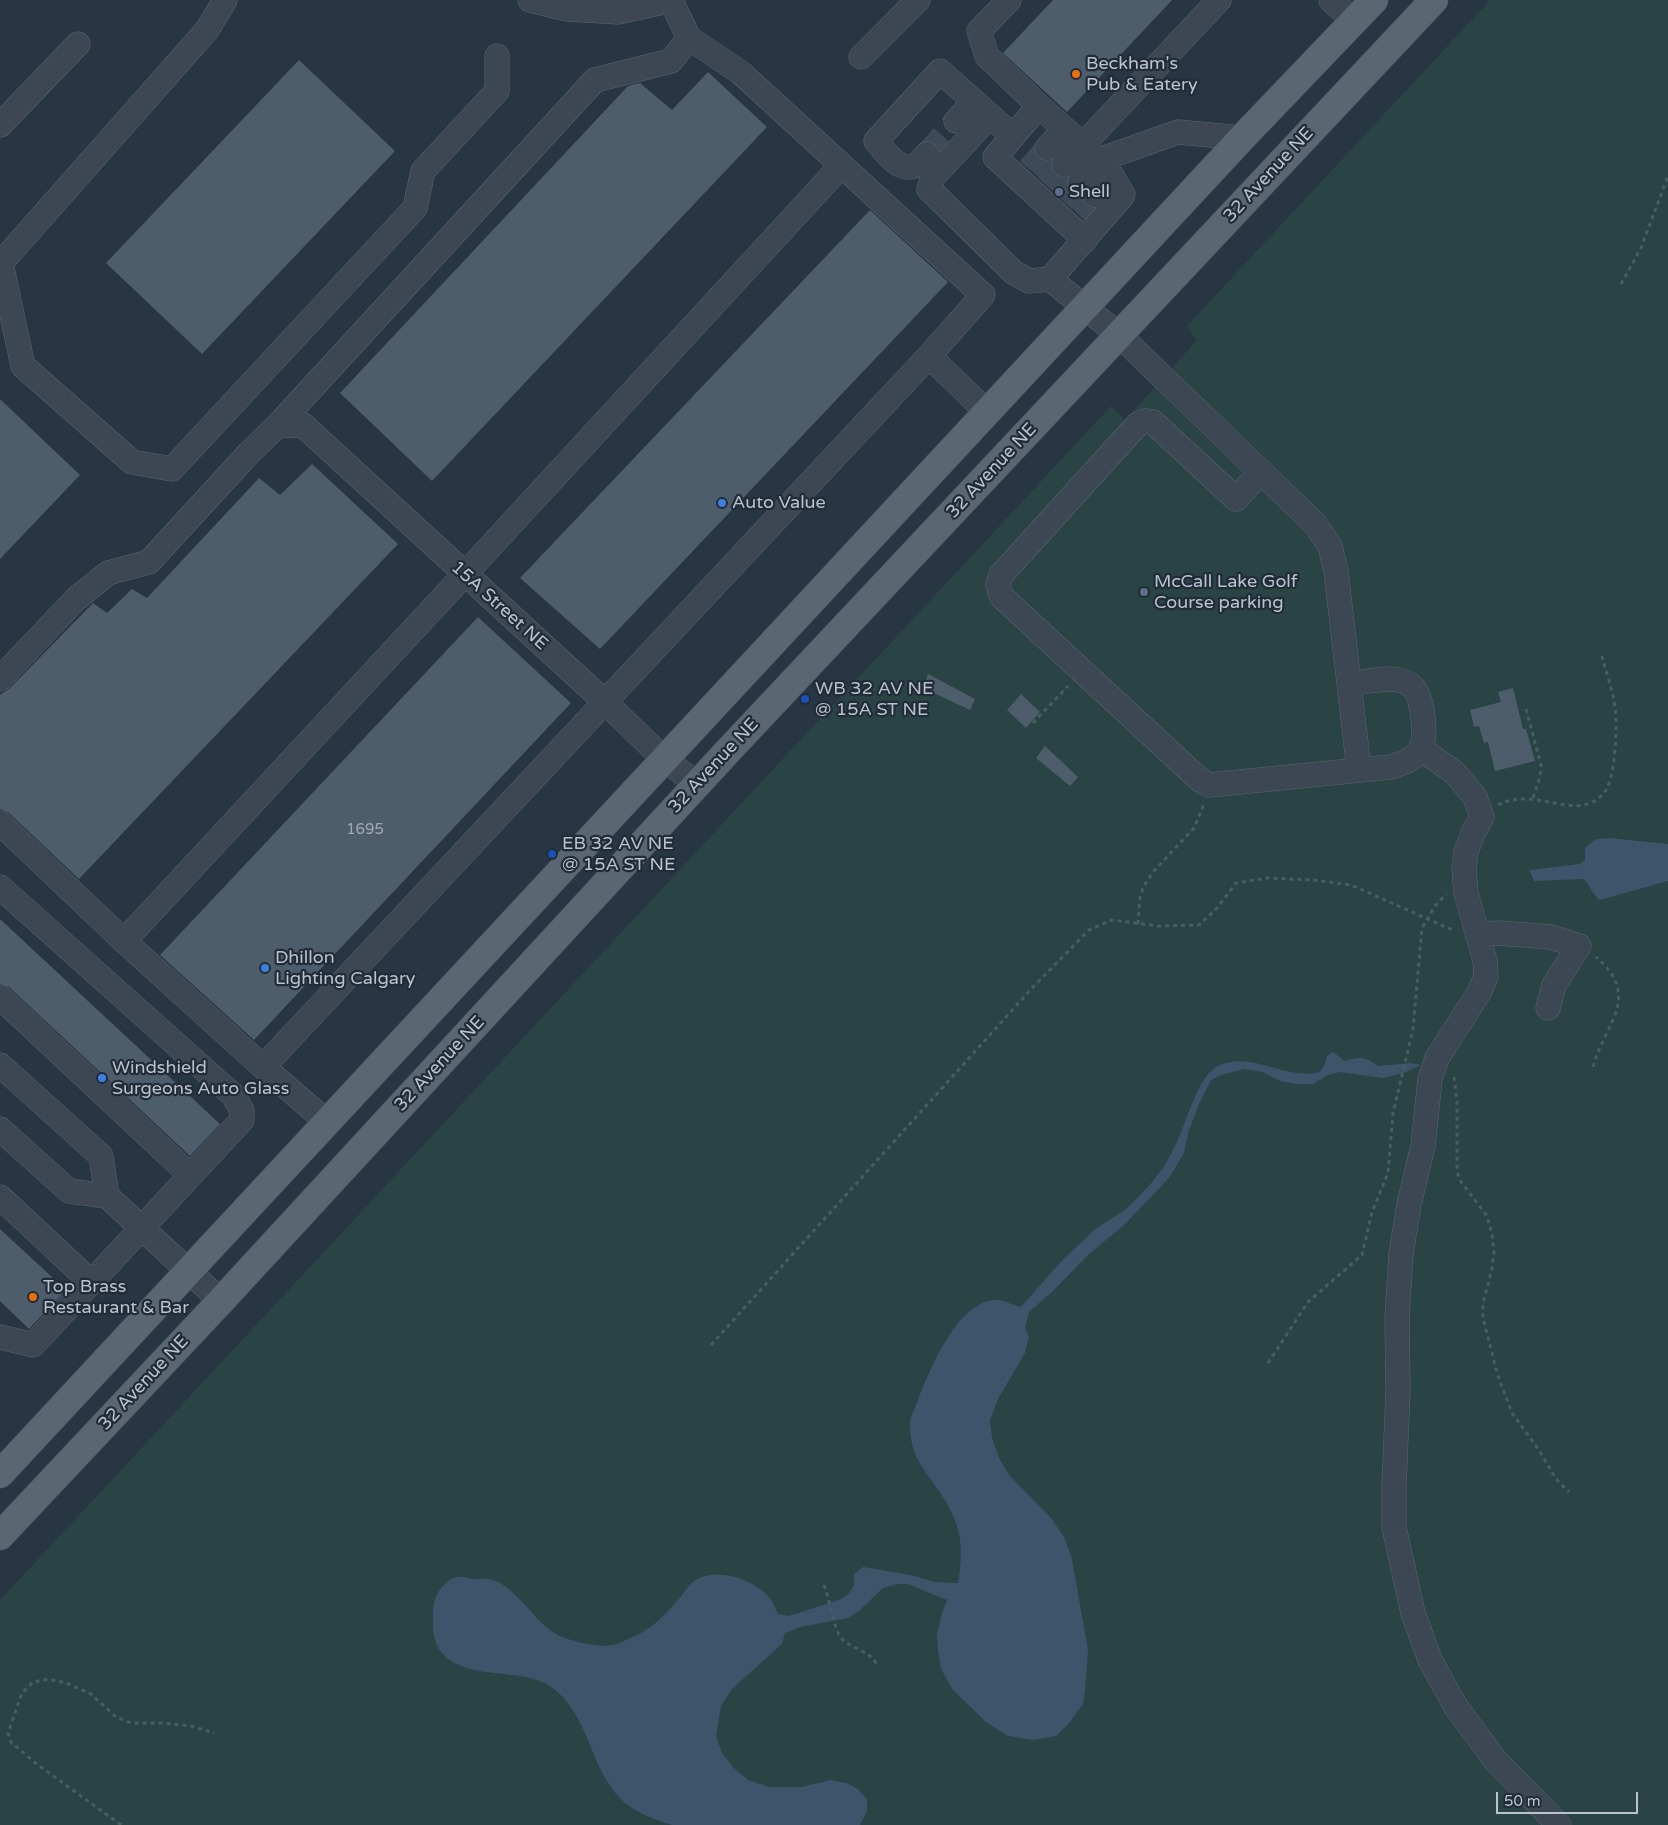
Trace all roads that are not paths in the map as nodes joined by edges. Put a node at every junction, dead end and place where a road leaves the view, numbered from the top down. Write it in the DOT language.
graph roads {
  1 [pos="225,0"];
  2 [pos="530,0"];
  3 [pos="672,0"];
  4 [pos="918,0"];
  5 [pos="1008,0"];
  6 [pos="1219,0"];
  7 [pos="1331,0"];
  8 [pos="1374,0"];
  9 [pos="1434,0"];
  10 [pos="1354,21"];
  11 [pos="689,38"];
  12 [pos="78,44"];
  13 [pos="496,56"];
  14 [pos="862,57"];
  15 [pos="1039,106"];
  16 [pos="982,109"];
  17 [pos="956,120"];
  18 [pos="0,125"];
  19 [pos="1065,128"];
  20 [pos="1013,136"];
  21 [pos="1242,138"];
  22 [pos="1047,148"];
  23 [pos="927,154"];
  24 [pos="1098,160"];
  25 [pos="841,166"];
  26 [pos="1085,240"];
  27 [pos="1050,279"];
  28 [pos="1085,307"];
  29 [pos="1119,335"];
  30 [pos="929,356"];
  31 [pos="987,412"];
  32 [pos="276,426"];
  33 [pos="1261,472"];
  34 [pos="465,574"];
  35 [pos="0,678"];
  36 [pos="1349,684"];
  37 [pos="605,702"];
  38 [pos="1421,749"];
  39 [pos="664,759"];
  40 [pos="1359,770"];
  41 [pos="697,784"];
  42 [pos="0,823"];
  43 [pos="0,887"];
  44 [pos="1478,934"];
  45 [pos="124,941"];
  46 [pos="0,997"];
  47 [pos="1548,1008"];
  48 [pos="0,1065"];
  49 [pos="263,1067"];
  50 [pos="327,1122"];
  51 [pos="0,1129"];
  52 [pos="190,1175"];
  53 [pos="107,1196"];
  54 [pos="0,1197"];
  55 [pos="142,1228"];
  56 [pos="188,1271"];
  57 [pos="91,1282"];
  58 [pos="221,1301"];
  59 [pos="0,1337"];
  60 [pos="0,1474"];
  61 [pos="0,1536"];
  62 [pos="1559,1825"];
  1 -- 13 [label="street"];
  2 -- 3 [label="street"];
  3 -- 11 [label="street"];
  4 -- 14 [label="street"];
  5 -- 15 [label="street"];
  6 -- 24 [label="street"];
  7 -- 10 [label="street"];
  8 -- 10 [label="main road"];
  9 -- 29 [label="main road, 32 Avenue NE"];
  10 -- 21 [label="main road"];
  11 -- 25 [label="street"];
  11 -- 32 [label="street"];
  12 -- 18 [label="street"];
  15 -- 19 [label="street"];
  15 -- 20 [label="street"];
  16 -- 17 [label="street"];
  16 -- 20 [label="street"];
  16 -- 23 [label="street"];
  16 -- 27 [label="street"];
  19 -- 22 [label="street"];
  19 -- 24 [label="street"];
  20 -- 26 [label="street"];
  21 -- 24 [label="street"];
  21 -- 28 [label="main road"];
  24 -- 24 [label="street"];
  24 -- 26 [label="street"];
  25 -- 30 [label="street"];
  25 -- 34 [label="street"];
  26 -- 27 [label="street"];
  27 -- 28 [label="street"];
  28 -- 29 [label="street"];
  28 -- 31 [label="main road"];
  29 -- 33 [label="street"];
  29 -- 41 [label="main road, 32 Avenue NE"];
  30 -- 31 [label="street"];
  30 -- 37 [label="street"];
  31 -- 39 [label="main road"];
  32 -- 34 [label="street, 15A Street NE"];
  32 -- 35 [label="street"];
  33 -- 36 [label="street"];
  33 -- 40 [label="street"];
  34 -- 37 [label="street, 15A Street NE"];
  34 -- 45 [label="street"];
  36 -- 38 [label="street"];
  36 -- 40 [label="street"];
  37 -- 39 [label="street, 15A Street NE"];
  37 -- 49 [label="street"];
  38 -- 40 [label="street"];
  38 -- 44 [label="street"];
  39 -- 41 [label="street, 15A Street NE"];
  39 -- 50 [label="main road"];
  41 -- 58 [label="main road, 32 Avenue NE"];
  42 -- 45 [label="street"];
  43 -- 52 [label="street"];
  44 -- 47 [label="street"];
  44 -- 62 [label="street"];
  45 -- 49 [label="street"];
  46 -- 52 [label="street"];
  48 -- 53 [label="street"];
  49 -- 50 [label="street"];
  50 -- 56 [label="main road"];
  51 -- 53 [label="street"];
  52 -- 55 [label="street"];
  53 -- 55 [label="street"];
  54 -- 57 [label="street"];
  55 -- 56 [label="street"];
  55 -- 57 [label="street"];
  56 -- 58 [label="street"];
  56 -- 60 [label="main road"];
  57 -- 59 [label="street"];
  58 -- 61 [label="main road, 32 Avenue NE"];
}
